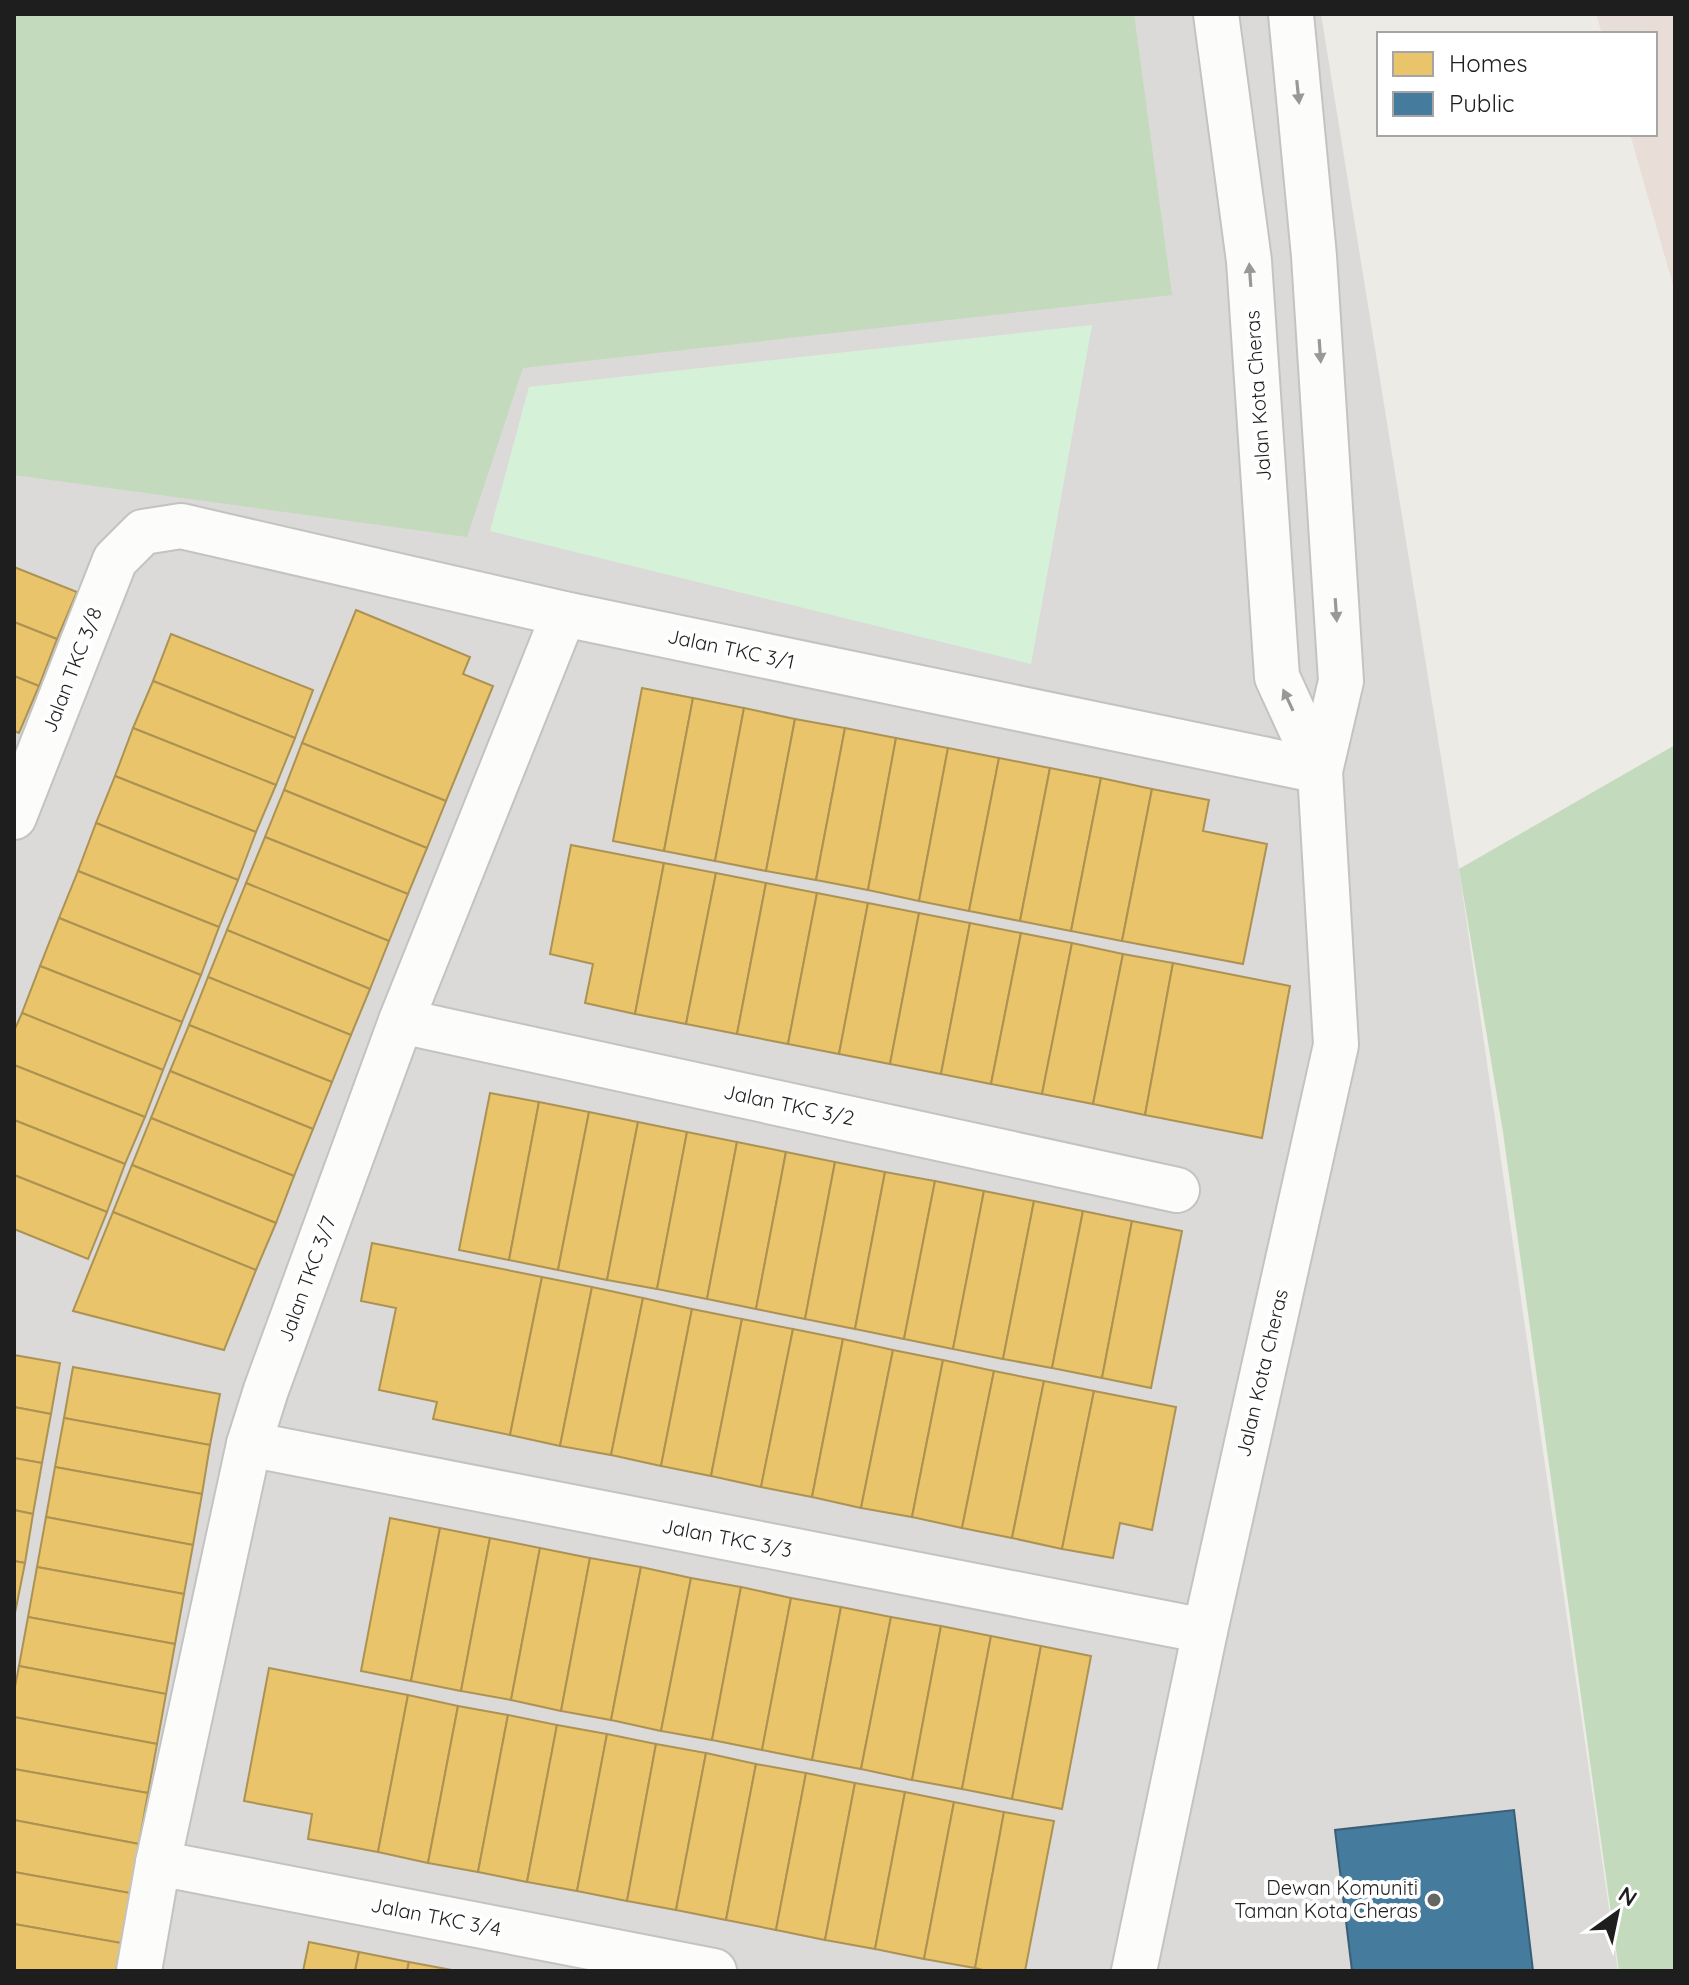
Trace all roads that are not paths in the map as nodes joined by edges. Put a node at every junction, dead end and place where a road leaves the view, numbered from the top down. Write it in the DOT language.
graph roads {
  1 [pos="1216,14"];
  2 [pos="1291,14"];
  3 [pos="143,532"];
  4 [pos="564,614"];
  5 [pos="1320,771"];
  6 [pos="14,817"];
  7 [pos="401,1021"];
  8 [pos="1177,1190"];
  9 [pos="249,1444"];
  10 [pos="1205,1631"];
  11 [pos="158,1863"];
  12 [pos="139,1971"];
  13 [pos="714,1971"];
  14 [pos="1134,1971"];
  5 -- 1 [label="street, Jalan Kota Cheras, one-way"];
  2 -- 5 [label="street, Jalan Kota Cheras, one-way"];
  3 -- 4 [label="street, Jalan TKC 3/1"];
  3 -- 6 [label="street, Jalan TKC 3/8"];
  4 -- 5 [label="street, Jalan TKC 3/1"];
  4 -- 7 [label="street, Jalan TKC 3/7"];
  5 -- 10 [label="street, Jalan Kota Cheras"];
  7 -- 8 [label="street, Jalan TKC 3/2"];
  7 -- 9 [label="street, Jalan TKC 3/7"];
  9 -- 10 [label="street, Jalan TKC 3/3"];
  9 -- 11 [label="street, Jalan TKC 3/7"];
  10 -- 14 [label="street, Jalan Kota Cheras"];
  11 -- 12 [label="street, Jalan TKC 3/7"];
  11 -- 13 [label="street, Jalan TKC 3/4"];
}
